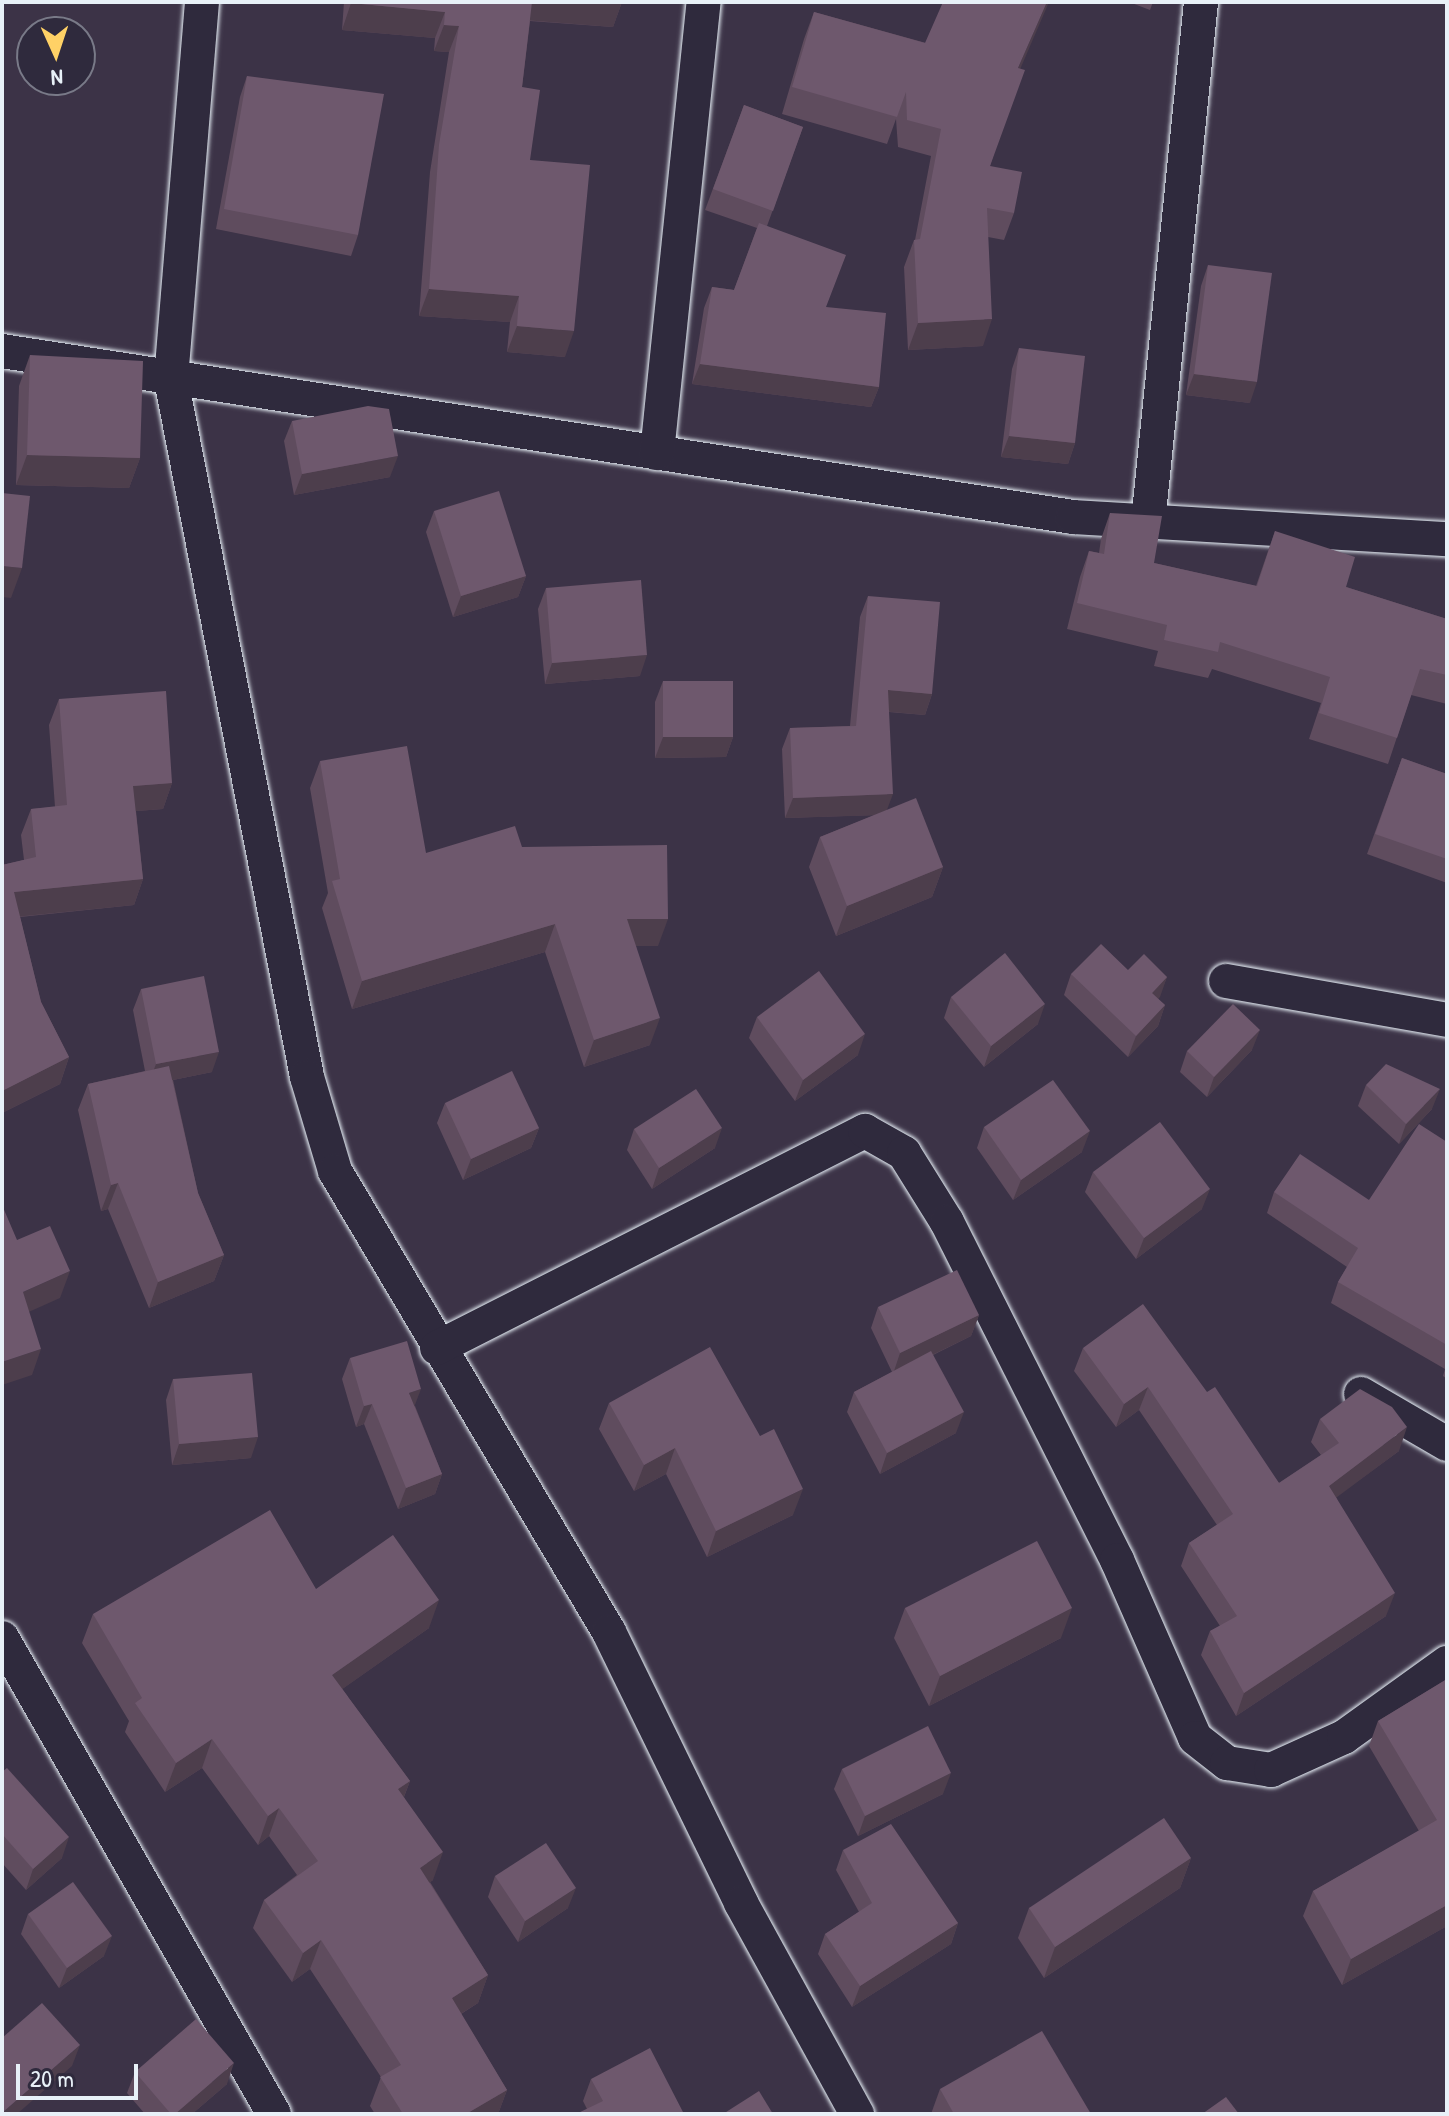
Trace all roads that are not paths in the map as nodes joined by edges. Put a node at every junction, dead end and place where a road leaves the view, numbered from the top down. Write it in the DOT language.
graph roads {
  1 [pos="202,2"];
  2 [pos="704,2"];
  3 [pos="1201,2"];
  4 [pos="2,351"];
  5 [pos="171,379"];
  6 [pos="657,453"];
  7 [pos="1148,523"];
  8 [pos="1447,539"];
  9 [pos="1226,981"];
  10 [pos="1447,1020"];
  11 [pos="437,1348"];
  12 [pos="1356,1392"];
  13 [pos="1447,1444"];
  14 [pos="2,1638"];
  15 [pos="1447,1663"];
  16 [pos="274,2114"];
  17 [pos="857,2114"];
  1 -- 5 [label="street"];
  2 -- 6 [label="street"];
  3 -- 7 [label="street"];
  4 -- 5 [label="street"];
  5 -- 6 [label="street"];
  5 -- 11 [label="street"];
  6 -- 7 [label="street"];
  7 -- 8 [label="street"];
  9 -- 10 [label="street"];
  11 -- 15 [label="street"];
  11 -- 17 [label="street"];
  12 -- 13 [label="street"];
  14 -- 16 [label="street"];
}
